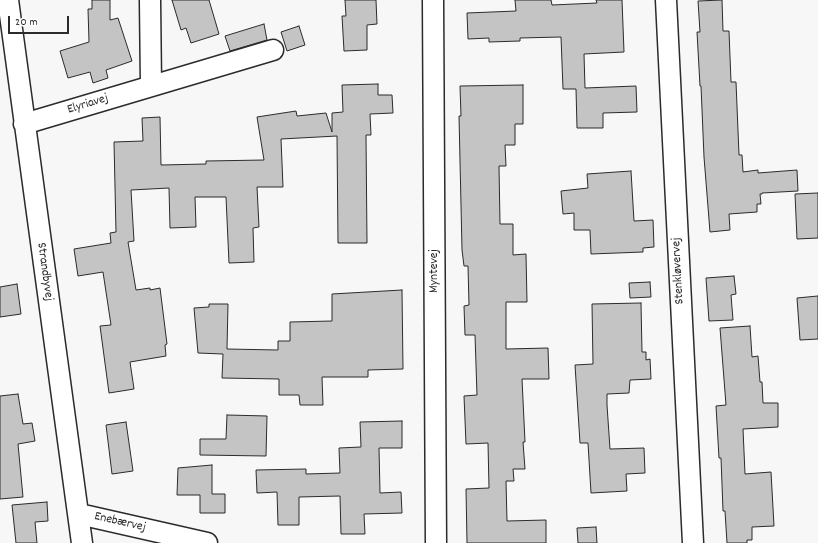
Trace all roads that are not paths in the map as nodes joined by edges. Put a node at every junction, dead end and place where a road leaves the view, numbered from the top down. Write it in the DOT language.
graph roads {
  1 [pos="8,0"];
  2 [pos="150,0"];
  3 [pos="433,0"];
  4 [pos="666,0"];
  5 [pos="273,50"];
  6 [pos="151,86"];
  7 [pos="24,124"];
  8 [pos="79,514"];
  9 [pos="82,543"];
  10 [pos="208,543"];
  11 [pos="436,543"];
  12 [pos="692,543"];
  1 -- 7 [label="street, Strandbyvej"];
  2 -- 6 [label="street"];
  3 -- 11 [label="street, Myntevej"];
  4 -- 12 [label="street, Stenkløvervej"];
  5 -- 6 [label="street, Elyriavej"];
  6 -- 7 [label="street, Elyriavej"];
  7 -- 8 [label="street, Strandbyvej"];
  8 -- 9 [label="street, Strandbyvej"];
  8 -- 10 [label="street, Enebærvej"];
}
